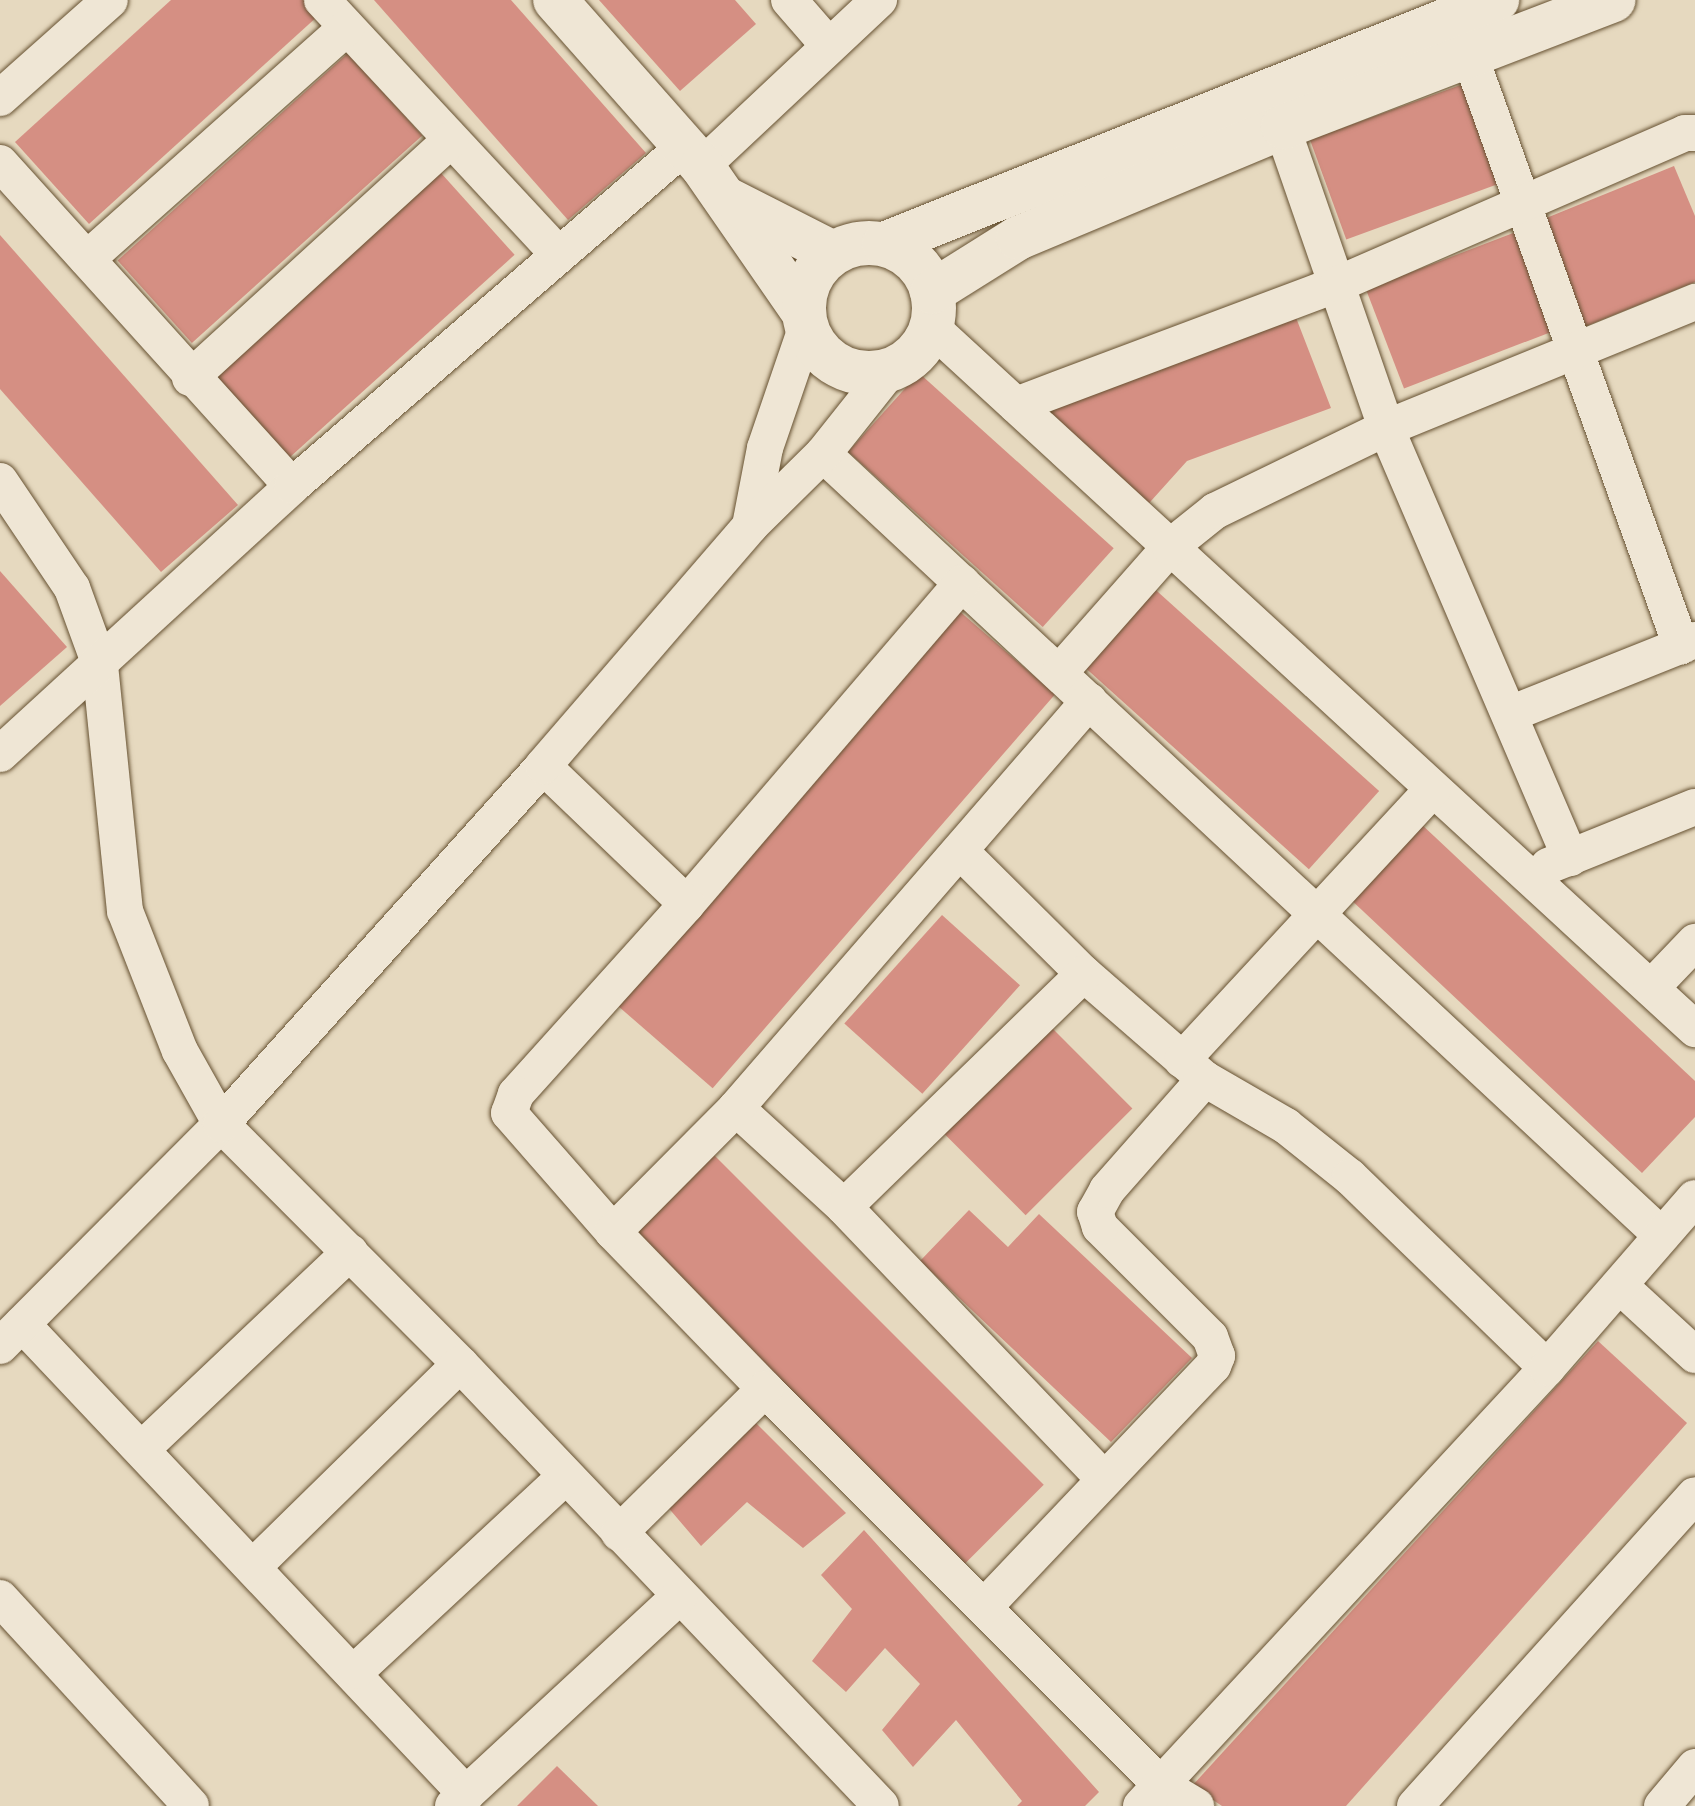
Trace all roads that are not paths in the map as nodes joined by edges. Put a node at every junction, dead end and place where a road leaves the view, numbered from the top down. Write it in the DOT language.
graph roads {
  1 [pos="110,0"];
  2 [pos="322,0"];
  3 [pos="555,0"];
  4 [pos="789,0"];
  5 [pos="879,0"];
  6 [pos="1497,0"];
  7 [pos="1610,0"];
  8 [pos="347,27"];
  9 [pos="829,46"];
  10 [pos="1470,56"];
  11 [pos="0,98"];
  12 [pos="1276,108"];
  13 [pos="1695,133"];
  14 [pos="451,140"];
  15 [pos="0,163"];
  16 [pos="703,170"];
  17 [pos="1523,204"];
  18 [pos="884,244"];
  19 [pos="833,253"];
  20 [pos="559,255"];
  21 [pos="87,259"];
  22 [pos="1338,284"];
  23 [pos="1695,302"];
  24 [pos="932,310"];
  25 [pos="805,320"];
  26 [pos="1576,352"];
  27 [pos="889,371"];
  28 [pos="190,378"];
  29 [pos="1016,405"];
  30 [pos="1386,428"];
  31 [pos="823,454"];
  32 [pos="0,481"];
  33 [pos="292,486"];
  34 [pos="750,526"];
  35 [pos="1170,547"];
  36 [pos="962,583"];
  37 [pos="1688,643"];
  38 [pos="100,665"];
  39 [pos="1059,673"];
  40 [pos="1089,701"];
  41 [pos="1510,714"];
  42 [pos="0,753"];
  43 [pos="543,766"];
  44 [pos="1433,789"];
  45 [pos="1695,807"];
  46 [pos="960,851"];
  47 [pos="1570,858"];
  48 [pos="1527,875"];
  49 [pos="687,904"];
  50 [pos="1318,915"];
  51 [pos="1695,942"];
  52 [pos="1084,974"];
  53 [pos="1651,988"];
  54 [pos="1695,1029"];
  55 [pos="1193,1069"];
  56 [pos="736,1108"];
  57 [pos="221,1124"];
  58 [pos="1695,1198"];
  59 [pos="844,1207"];
  60 [pos="613,1232"];
  61 [pos="1661,1235"];
  62 [pos="350,1252"];
  63 [pos="1620,1286"];
  64 [pos="11,1335"];
  65 [pos="1695,1355"];
  66 [pos="460,1364"];
  67 [pos="1547,1368"];
  68 [pos="765,1389"];
  69 [pos="143,1448"];
  70 [pos="565,1477"];
  71 [pos="1103,1478"];
  72 [pos="1695,1495"];
  73 [pos="619,1533"];
  74 [pos="255,1565"];
  75 [pos="680,1596"];
  76 [pos="0,1598"];
  77 [pos="986,1605"];
  78 [pos="356,1671"];
  79 [pos="1695,1767"];
  80 [pos="1151,1796"];
  81 [pos="460,1800"];
  82 [pos="191,1806"];
  83 [pos="881,1806"];
  84 [pos="1196,1806"];
  85 [pos="1415,1806"];
  86 [pos="1662,1806"];
  1 -- 11 [label="street"];
  2 -- 8 [label="street"];
  3 -- 16 [label="street"];
  4 -- 9 [label="street"];
  5 -- 9 [label="street"];
  6 -- 12 [label="street"];
  7 -- 10 [label="street"];
  8 -- 14 [label="street"];
  8 -- 21 [label="street"];
  9 -- 16 [label="street"];
  10 -- 12 [label="street"];
  10 -- 17 [label="street"];
  12 -- 18 [label="street"];
  12 -- 22 [label="street"];
  12 -- 24 [label="street"];
  13 -- 17 [label="street"];
  14 -- 20 [label="street"];
  14 -- 28 [label="street"];
  15 -- 21 [label="street"];
  16 -- 19 [label="street"];
  16 -- 20 [label="street"];
  16 -- 25 [label="street"];
  17 -- 22 [label="street"];
  17 -- 26 [label="street"];
  18 -- 19 [label="street"];
  18 -- 24 [label="street"];
  19 -- 25 [label="street"];
  20 -- 33 [label="street"];
  21 -- 28 [label="street"];
  22 -- 29 [label="street"];
  22 -- 30 [label="street"];
  23 -- 26 [label="street"];
  24 -- 27 [label="street"];
  24 -- 29 [label="street"];
  25 -- 27 [label="street"];
  25 -- 34 [label="street"];
  26 -- 30 [label="street"];
  26 -- 37 [label="street"];
  27 -- 31 [label="street"];
  28 -- 33 [label="street"];
  29 -- 35 [label="street"];
  30 -- 35 [label="street"];
  30 -- 41 [label="street"];
  31 -- 34 [label="street"];
  31 -- 36 [label="street"];
  32 -- 38 [label="street"];
  33 -- 38 [label="street"];
  34 -- 43 [label="street"];
  35 -- 39 [label="street"];
  35 -- 44 [label="street"];
  36 -- 39 [label="street"];
  36 -- 49 [label="street"];
  37 -- 41 [label="street"];
  38 -- 42 [label="street"];
  38 -- 57 [label="street"];
  39 -- 40 [label="street"];
  40 -- 46 [label="street"];
  40 -- 50 [label="street"];
  41 -- 47 [label="street"];
  43 -- 49 [label="street"];
  43 -- 57 [label="street"];
  44 -- 48 [label="street"];
  44 -- 50 [label="street"];
  45 -- 47 [label="street"];
  46 -- 52 [label="street"];
  46 -- 56 [label="street"];
  47 -- 48 [label="street"];
  48 -- 53 [label="street"];
  49 -- 60 [label="street"];
  50 -- 55 [label="street"];
  50 -- 61 [label="street"];
  51 -- 53 [label="street"];
  52 -- 55 [label="street"];
  52 -- 59 [label="street"];
  53 -- 54 [label="street"];
  55 -- 67 [label="street"];
  55 -- 71 [label="street"];
  56 -- 59 [label="street"];
  56 -- 60 [label="street"];
  57 -- 62 [label="street"];
  57 -- 64 [label="street"];
  58 -- 61 [label="street"];
  59 -- 71 [label="street"];
  60 -- 68 [label="street"];
  61 -- 63 [label="street"];
  62 -- 66 [label="street"];
  62 -- 69 [label="street"];
  63 -- 65 [label="street"];
  63 -- 67 [label="street"];
  64 -- 69 [label="street"];
  66 -- 70 [label="street"];
  66 -- 74 [label="street"];
  67 -- 80 [label="street"];
  68 -- 73 [label="street"];
  68 -- 77 [label="street"];
  69 -- 74 [label="street"];
  70 -- 73 [label="street"];
  70 -- 78 [label="street"];
  71 -- 77 [label="street"];
  72 -- 85 [label="street"];
  73 -- 75 [label="street"];
  74 -- 78 [label="street"];
  75 -- 81 [label="street"];
  75 -- 83 [label="street"];
  76 -- 82 [label="street"];
  77 -- 80 [label="street"];
  78 -- 81 [label="street"];
  79 -- 86 [label="street"];
  80 -- 84 [label="street"];
}
